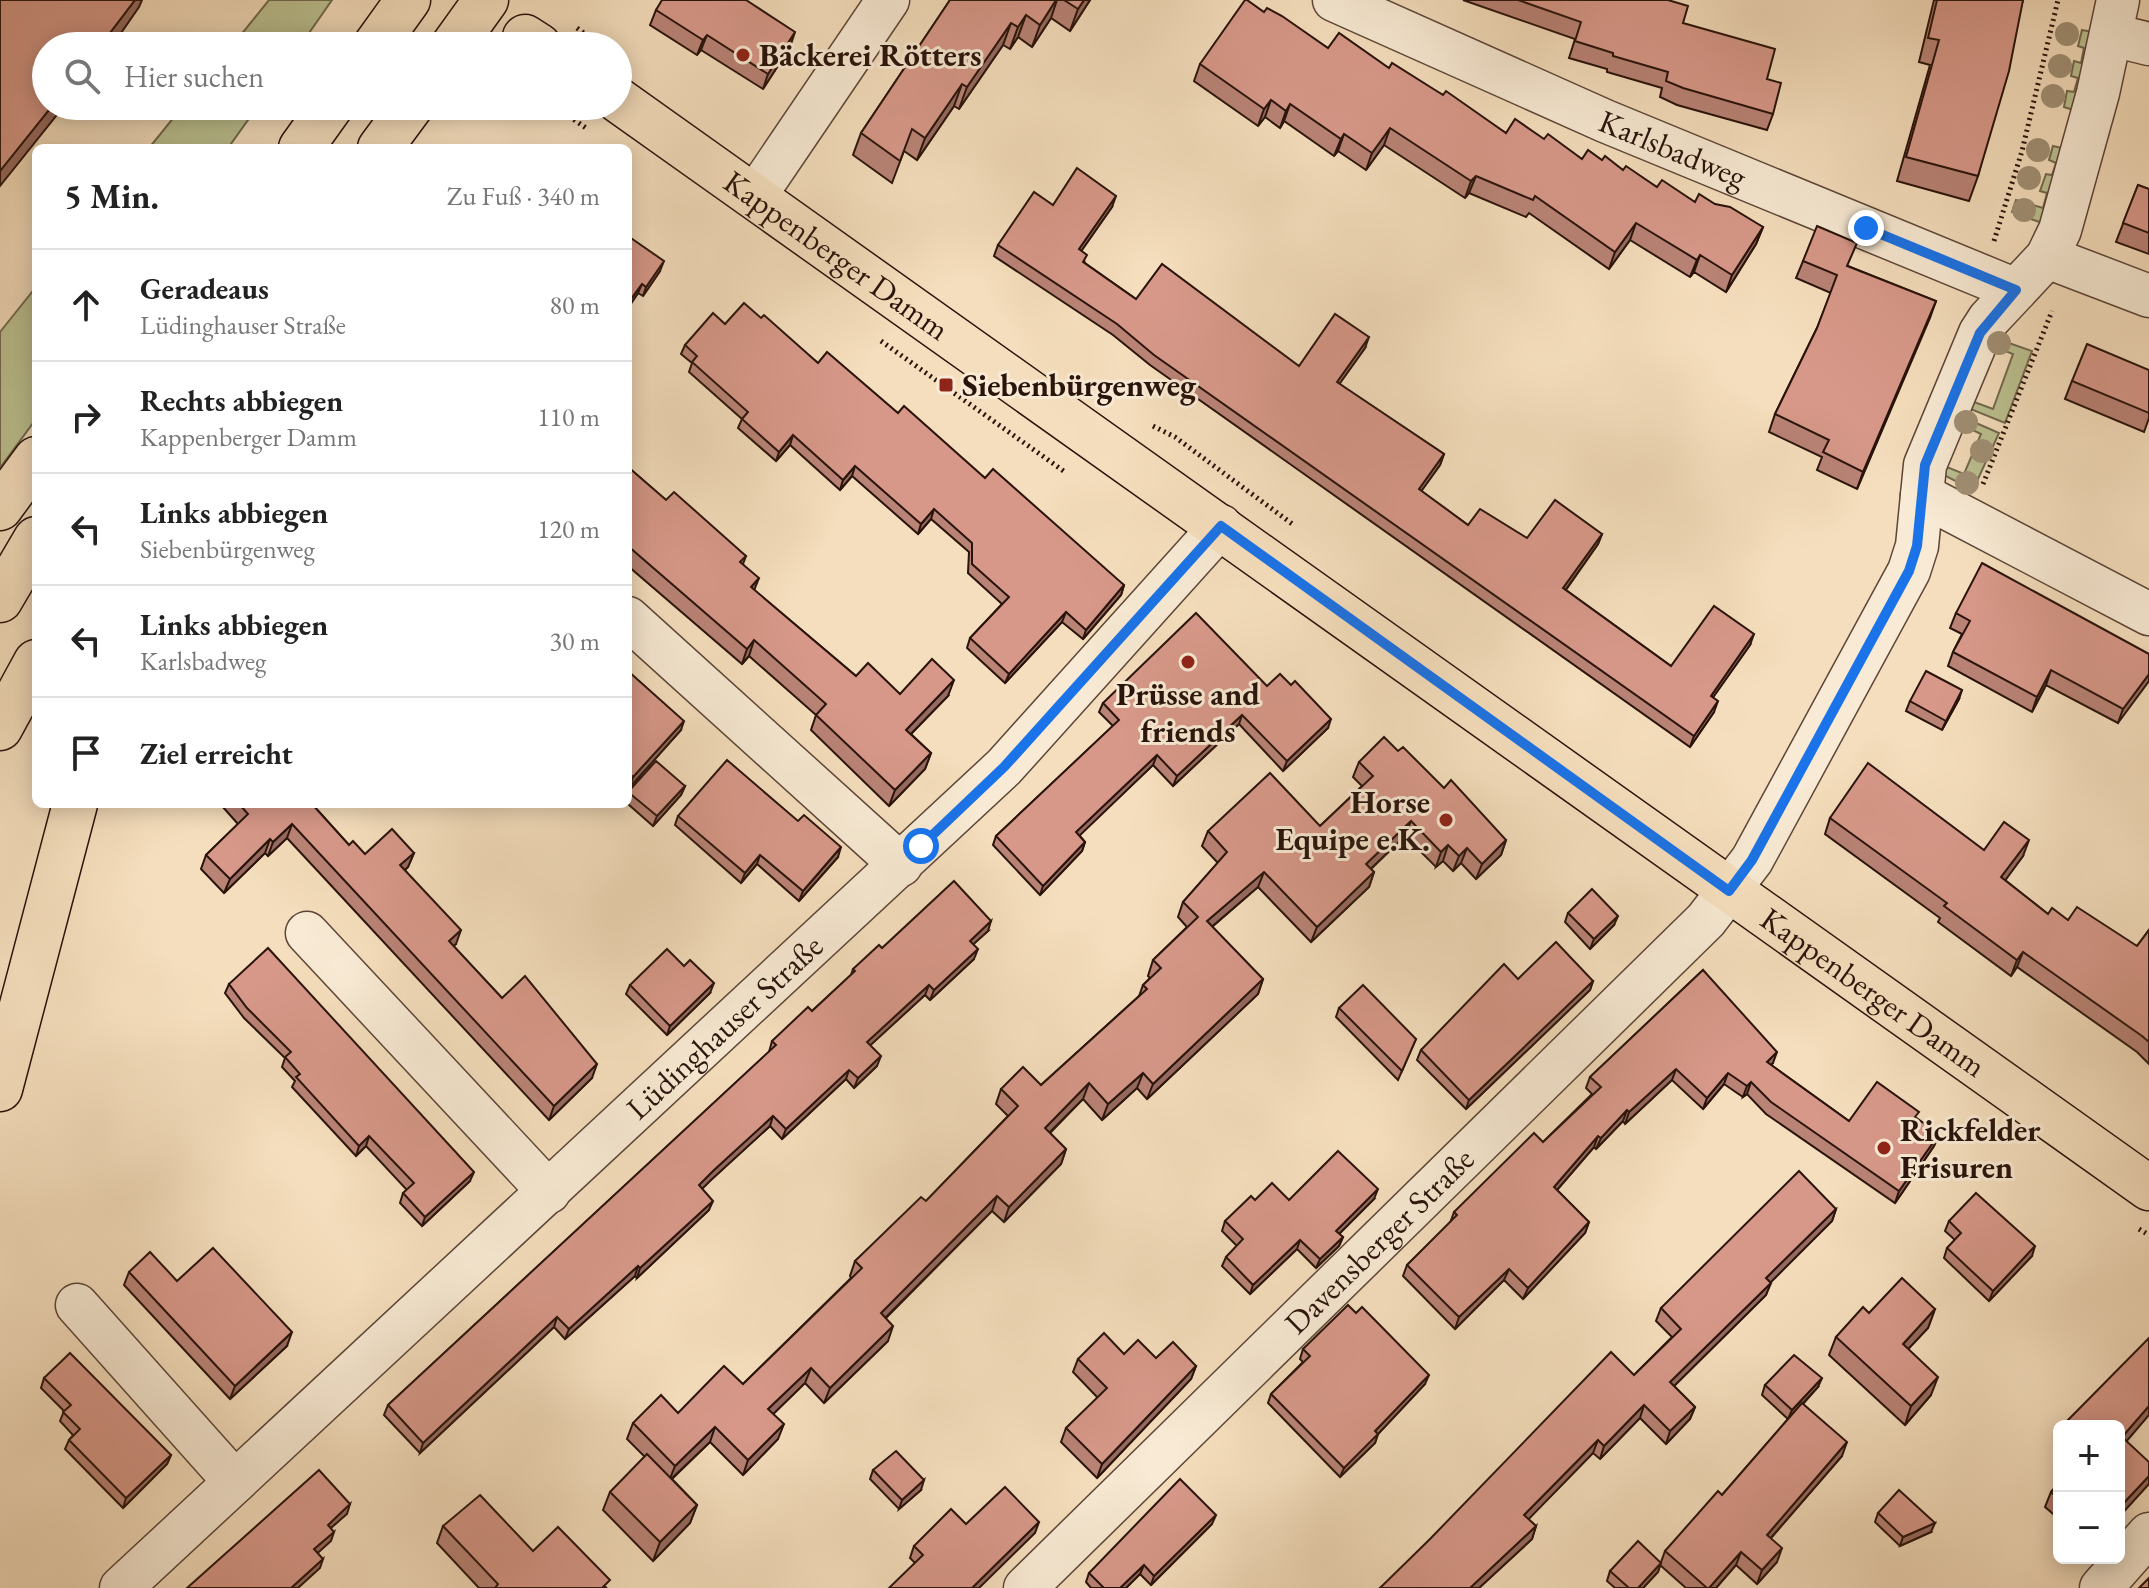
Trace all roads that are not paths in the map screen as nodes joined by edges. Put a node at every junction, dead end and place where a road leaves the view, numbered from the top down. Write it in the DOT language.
graph roads {
  1 [pos="408,0"];
  2 [pos="486,0"];
  3 [pos="888,0"];
  4 [pos="1334,0"];
  5 [pos="2126,26"];
  6 [pos="385,32"];
  7 [pos="463,32"];
  8 [pos="632,110"];
  9 [pos="321,120"];
  10 [pos="401,120"];
  11 [pos="403,120"];
  12 [pos="304,144"];
  13 [pos="383,144"];
  14 [pos="389,144"];
  15 [pos="755,196"];
  16 [pos="2058,261"];
  17 [pos="1999,283"];
  18 [pos="2149,296"];
  19 [pos="32,464"];
  20 [pos="1922,495"];
  21 [pos="0,508"];
  22 [pos="1221,526"];
  23 [pos="32,546"];
  24 [pos="0,600"];
  25 [pos="2149,614"];
  26 [pos="632,622"];
  27 [pos="32,669"];
  28 [pos="0,728"];
  29 [pos="74,808"];
  30 [pos="901,865"];
  31 [pos="1729,891"];
  32 [pos="307,933"];
  33 [pos="0,1089"];
  34 [pos="2149,1188"];
  35 [pos="549,1192"];
  36 [pos="77,1305"];
  37 [pos="235,1482"];
  38 [pos="2149,1534"];
  39 [pos="121,1588"];
  40 [pos="1025,1588"];
  41 [pos="2101,1588"];
  1 -- 6 [label="main road"];
  2 -- 7 [label="main road"];
  3 -- 15 [label="street"];
  4 -- 17 [label="street, Karlsbadweg"];
  5 -- 16 [label="street"];
  8 -- 15 [label="main road, Kappenberger Damm"];
  9 -- 12 [label="main road"];
  10 -- 13 [label="main road"];
  11 -- 14 [label="main road"];
  15 -- 22 [label="main road, Kappenberger Damm"];
  16 -- 17 [label="street"];
  16 -- 18 [label="street"];
  17 -- 20 [label="street"];
  19 -- 21 [label="main road"];
  20 -- 25 [label="street"];
  20 -- 31 [label="street"];
  22 -- 30 [label="street, Lüdinghauser Straße"];
  22 -- 31 [label="main road, Kappenberger Damm"];
  23 -- 24 [label="main road"];
  26 -- 30 [label="street"];
  27 -- 28 [label="main road"];
  29 -- 33 [label="main road"];
  30 -- 35 [label="street, Lüdinghauser Straße"];
  31 -- 34 [label="main road, Kappenberger Damm"];
  31 -- 40 [label="street, Davensberger Straße"];
  32 -- 35 [label="street"];
  35 -- 37 [label="street, Lüdinghauser Straße"];
  36 -- 37 [label="street"];
  37 -- 39 [label="street, Lüdinghauser Straße"];
  38 -- 41 [label="street"];
}
